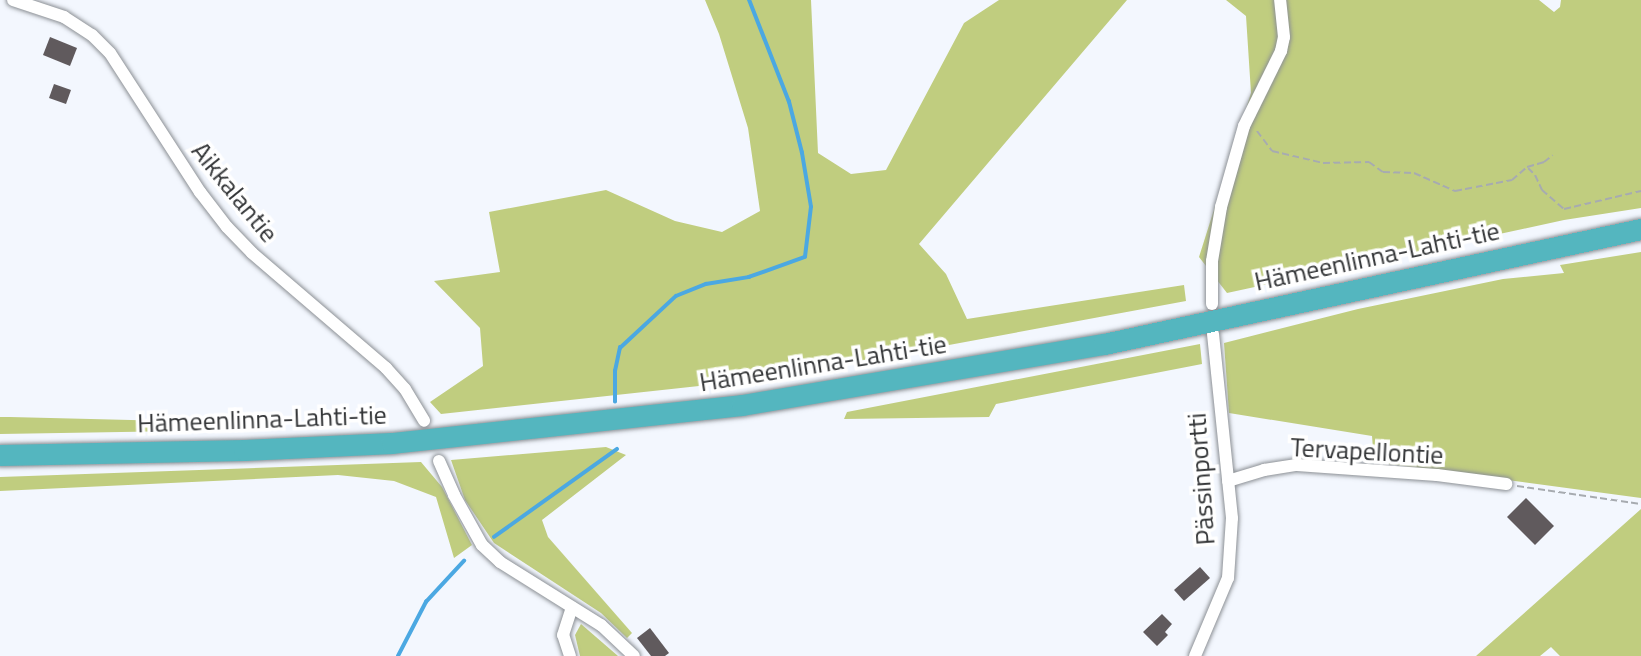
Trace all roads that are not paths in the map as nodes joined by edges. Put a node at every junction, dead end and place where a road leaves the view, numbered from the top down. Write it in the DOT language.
graph roads {
  1 [pos="13,0"];
  2 [pos="1280,0"];
  3 [pos="1641,229"];
  4 [pos="1212,304"];
  5 [pos="1213,334"];
  6 [pos="424,421"];
  7 [pos="0,455"];
  8 [pos="439,461"];
  9 [pos="1228,481"];
  10 [pos="1506,484"];
  11 [pos="572,607"];
  12 [pos="570,656"];
  13 [pos="634,656"];
  14 [pos="1195,656"];
  1 -- 6 [label="street, Aikkalantie"];
  2 -- 4 [label="street"];
  3 -- 7 [label="highway, Hämeenlinna-Lahti-tie"];
  5 -- 9 [label="street, Pässinportti"];
  8 -- 11 [label="street"];
  9 -- 10 [label="street, Tervapellontie"];
  9 -- 14 [label="street, Pässinportti"];
  11 -- 12 [label="street"];
  11 -- 13 [label="street"];
}
